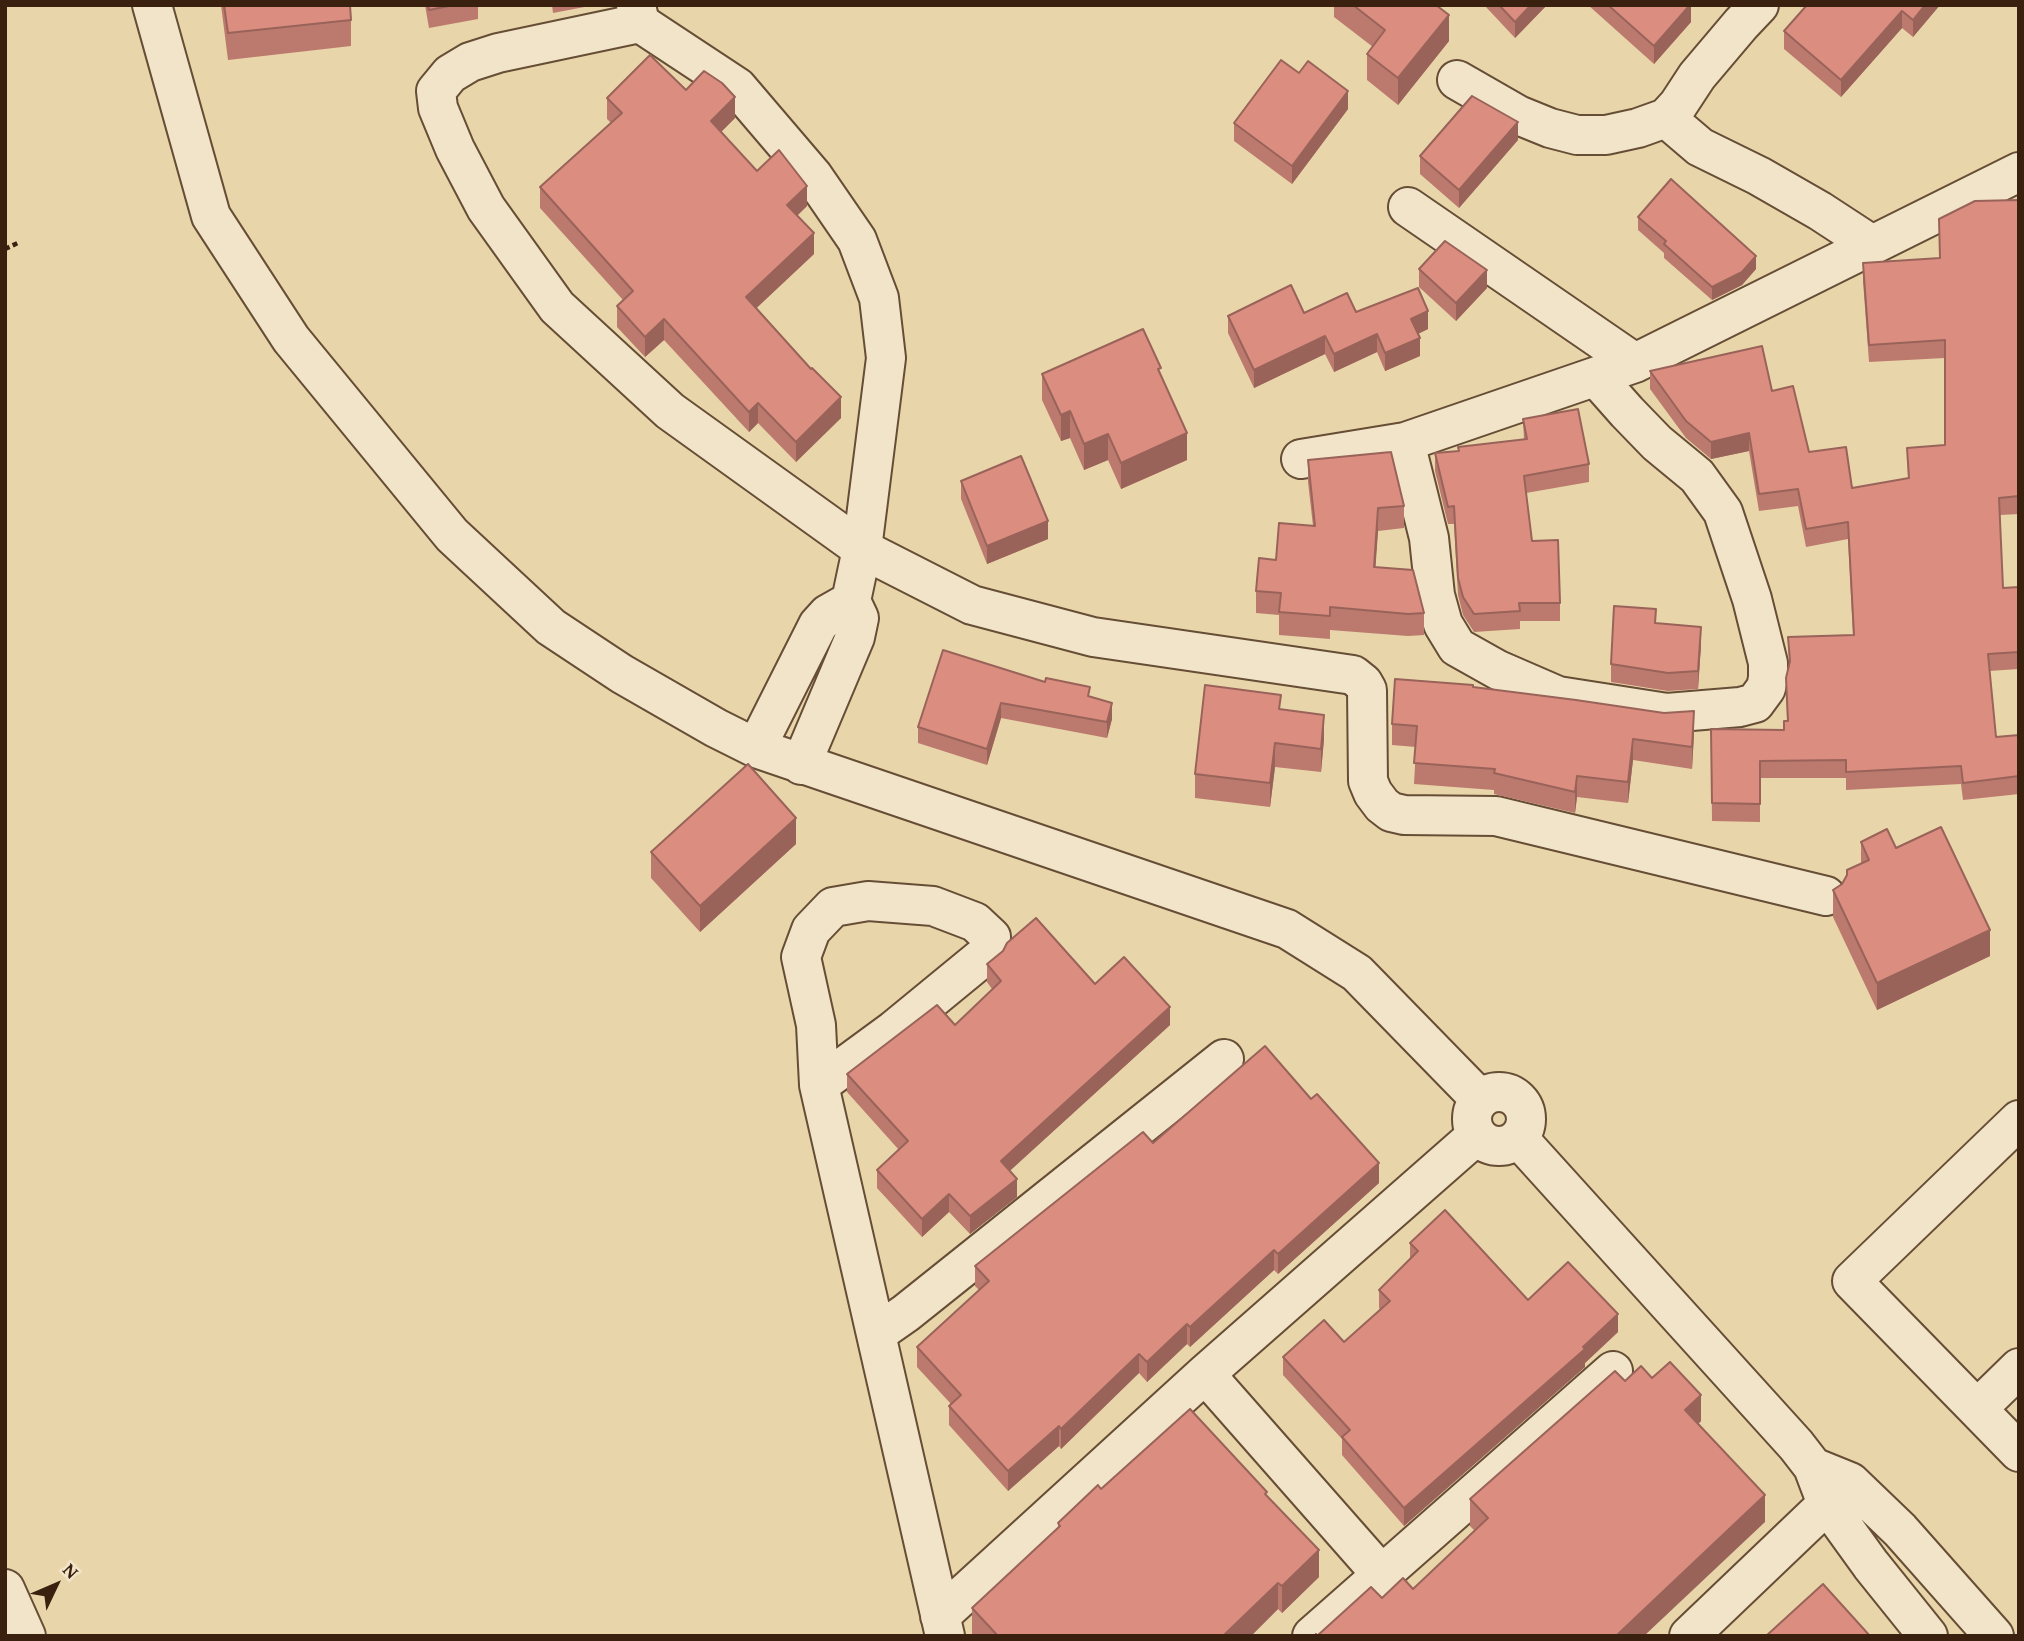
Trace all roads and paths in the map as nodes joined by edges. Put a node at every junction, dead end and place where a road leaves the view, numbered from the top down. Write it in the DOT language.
graph roads {
  1 [pos="152,5"];
  2 [pos="1739,11"];
  3 [pos="638,14"];
  4 [pos="1457,80"];
  5 [pos="1666,118"];
  6 [pos="2019,172"];
  7 [pos="1408,206"];
  8 [pos="20,242"];
  9 [pos="1872,245"];
  10 [pos="5,249"];
  11 [pos="1634,363"];
  12 [pos="1596,377"];
  13 [pos="1405,442"];
  14 [pos="1301,459"];
  15 [pos="862,549"];
  16 [pos="851,601"];
  17 [pos="756,748"];
  18 [pos="801,765"];
  19 [pos="1826,896"];
  20 [pos="1224,1059"];
  21 [pos="819,1085"];
  22 [pos="1479,1117"];
  23 [pos="2019,1120"];
  24 [pos="876,1334"];
  25 [pos="2019,1368"];
  26 [pos="1614,1371"];
  27 [pos="1205,1374"];
  28 [pos="1977,1409"];
  29 [pos="2019,1452"];
  30 [pos="1838,1493"];
  31 [pos="1382,1575"];
  32 [pos="5,1589"];
  33 [pos="942,1626"];
  34 [pos="26,1636"];
  35 [pos="1312,1636"];
  36 [pos="1689,1636"];
  37 [pos="1928,1636"];
  38 [pos="1993,1636"];
  1 -- 17 [label="street"];
  2 -- 5 [label="street"];
  3 -- 15 [label="street"];
  3 -- 15 [label="street"];
  4 -- 5 [label="street"];
  5 -- 9 [label="street"];
  6 -- 9 [label="street"];
  7 -- 11 [label="street"];
  8 -- 10 [label="path"];
  9 -- 11 [label="street"];
  11 -- 12 [label="street"];
  12 -- 13 [label="street"];
  12 -- 13 [label="street"];
  13 -- 14 [label="street"];
  15 -- 16 [label="street"];
  15 -- 19 [label="street"];
  16 -- 17 [label="street"];
  16 -- 18 [label="street"];
  17 -- 18 [label="street"];
  18 -- 22 [label="street"];
  20 -- 24 [label="street"];
  21 -- 21 [label="street"];
  21 -- 24 [label="street"];
  22 -- 27 [label="street"];
  22 -- 30 [label="street"];
  23 -- 28 [label="street"];
  24 -- 33 [label="street"];
  25 -- 28 [label="street"];
  26 -- 31 [label="street"];
  27 -- 31 [label="street"];
  27 -- 33 [label="street"];
  28 -- 29 [label="street"];
  30 -- 36 [label="street"];
  30 -- 37 [label="street"];
  30 -- 38 [label="street"];
  31 -- 35 [label="street"];
  32 -- 34 [label="street"];
}
